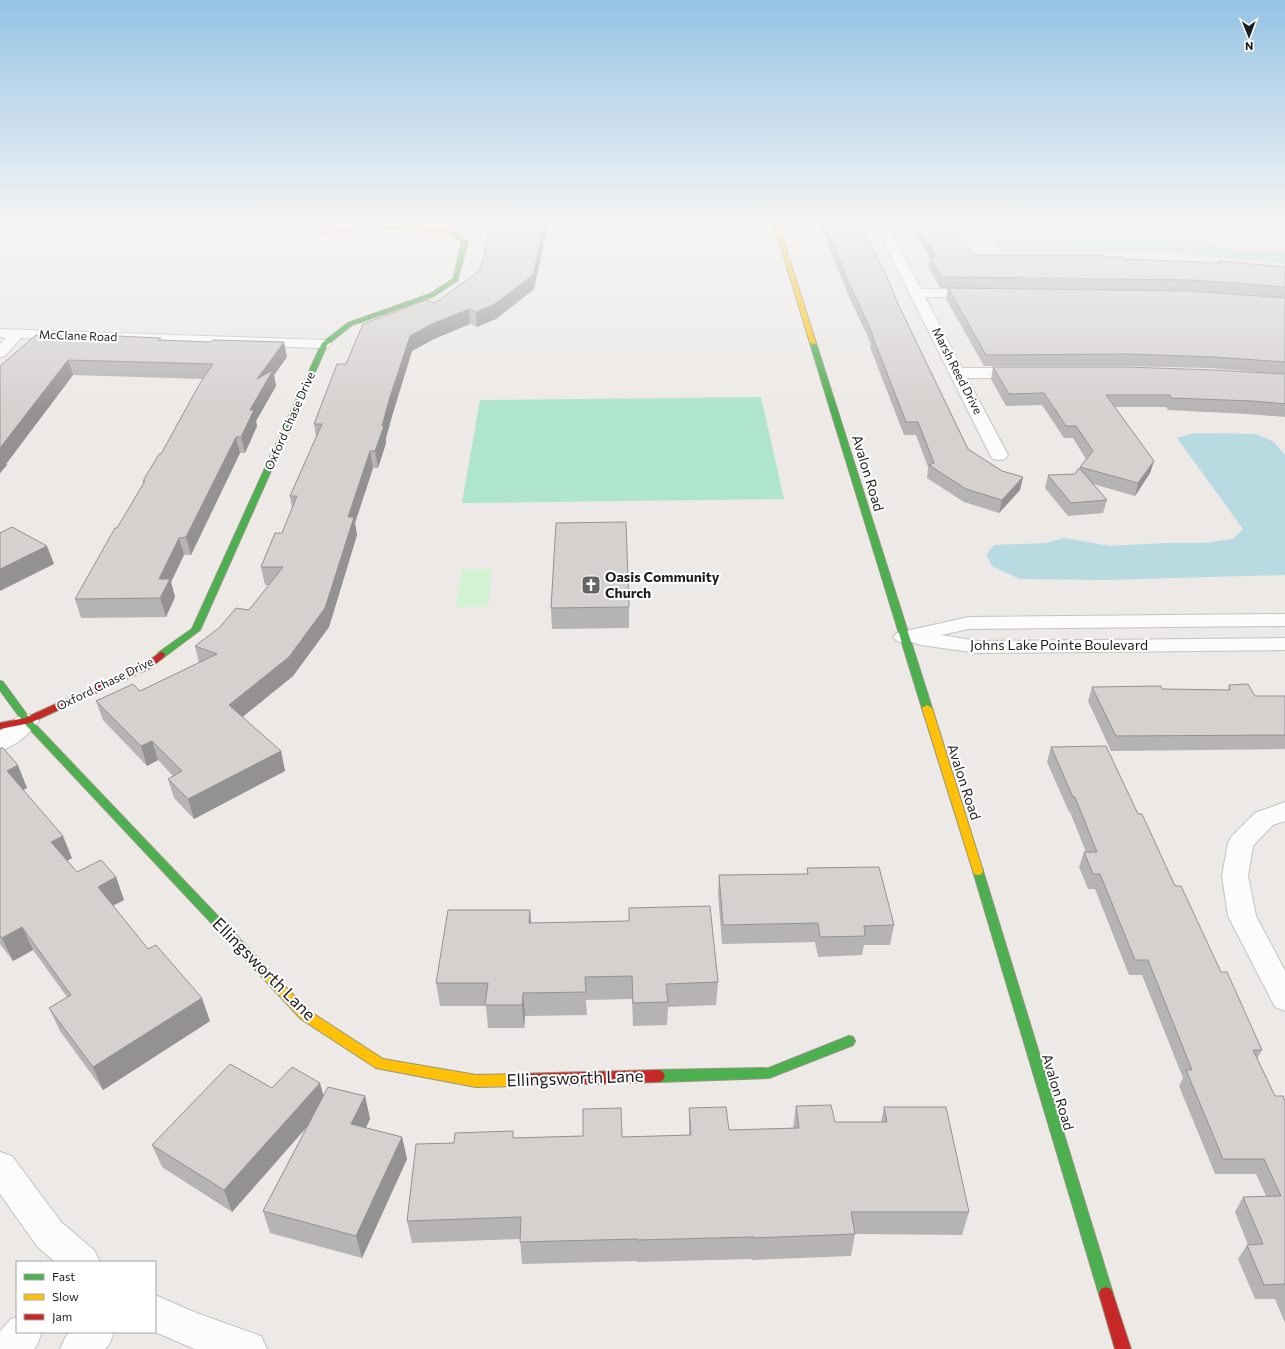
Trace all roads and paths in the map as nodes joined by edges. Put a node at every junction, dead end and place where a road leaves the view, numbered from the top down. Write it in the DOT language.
graph roads {
  1 [pos="444,287"];
  2 [pos="796,287"];
  3 [pos="914,287"];
  4 [pos="917,293"];
  5 [pos="988,293"];
  6 [pos="0,333"];
  7 [pos="18,333"];
  8 [pos="324,344"];
  9 [pos="0,353"];
  10 [pos="958,373"];
  11 [pos="1037,373"];
  12 [pos="999,455"];
  13 [pos="1285,620"];
  14 [pos="1249,621"];
  15 [pos="904,637"];
  16 [pos="1276,644"];
  17 [pos="0,684"];
  18 [pos="27,721"];
  19 [pos="0,726"];
  20 [pos="0,743"];
  21 [pos="1285,811"];
  22 [pos="1285,999"];
  23 [pos="849,1041"];
  24 [pos="0,1167"];
  25 [pos="81,1261"];
  26 [pos="156,1313"];
  27 [pos="23,1333"];
  28 [pos="95,1333"];
  29 [pos="9,1349"];
  30 [pos="79,1349"];
  31 [pos="248,1349"];
  32 [pos="1123,1349"];
  1 -- 8 [label="street, Oxford Chase Drive"];
  2 -- 15 [label="street, Avalon Road"];
  3 -- 4 [label="street, Marsh Reed Drive"];
  4 -- 5 [label="street"];
  4 -- 10 [label="street, Marsh Reed Drive"];
  6 -- 7 [label="street, McClane Road"];
  7 -- 8 [label="street, McClane Road"];
  7 -- 9 [label="street"];
  8 -- 18 [label="street, Oxford Chase Drive"];
  10 -- 11 [label="street"];
  10 -- 12 [label="street, Marsh Reed Drive"];
  13 -- 14 [label="street, Johns Lake Pointe Boulevard"];
  14 -- 15 [label="street, Johns Lake Pointe Boulevard"];
  14 -- 16 [label="street"];
  15 -- 16 [label="street, Johns Lake Pointe Boulevard"];
  15 -- 32 [label="street, Avalon Road"];
  17 -- 18 [label="street, Ellingsworth Lane"];
  18 -- 19 [label="street, Oxford Chase Drive"];
  18 -- 20 [label="street, Oxford Chase Drive"];
  18 -- 23 [label="street, Ellingsworth Lane"];
  21 -- 22 [label="street"];
  24 -- 25 [label="street"];
  26 -- 31 [label="street"];
  27 -- 29 [label="street"];
  28 -- 30 [label="street"];
}
